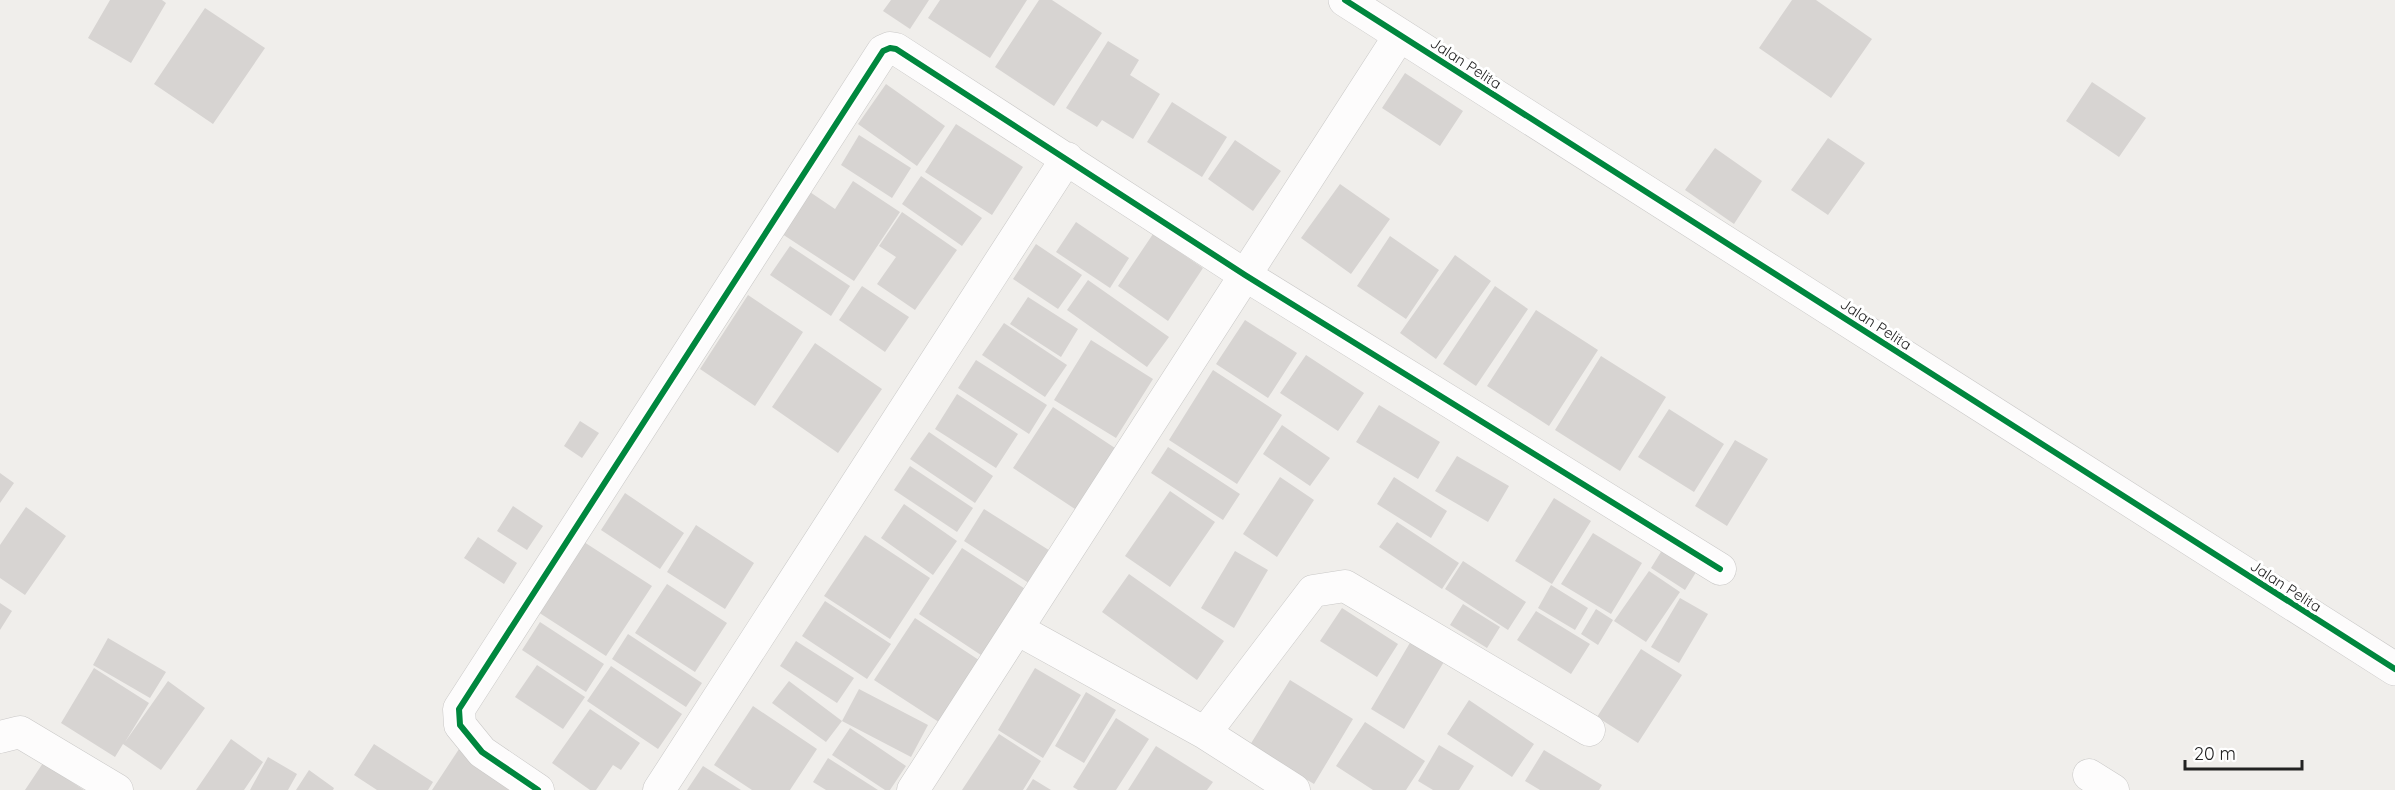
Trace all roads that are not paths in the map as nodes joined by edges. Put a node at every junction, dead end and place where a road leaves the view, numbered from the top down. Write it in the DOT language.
graph roads {
  1 [pos="1345,0"];
  2 [pos="1400,35"];
  3 [pos="1067,158"];
  4 [pos="1245,275"];
  5 [pos="1720,569"];
  6 [pos="1017,629"];
  7 [pos="2395,669"];
  8 [pos="1589,730"];
  9 [pos="1205,733"];
  10 [pos="0,736"];
  11 [pos="117,790"];
  12 [pos="538,790"];
  13 [pos="659,790"];
  14 [pos="913,790"];
  15 [pos="1294,790"];
  1 -- 2 [label="street, Jalan Pelita"];
  2 -- 4 [label="street"];
  2 -- 7 [label="street, Jalan Pelita"];
  3 -- 4 [label="street"];
  3 -- 12 [label="street"];
  3 -- 13 [label="street"];
  4 -- 5 [label="street"];
  4 -- 6 [label="street"];
  6 -- 9 [label="street"];
  6 -- 14 [label="street"];
  8 -- 9 [label="street"];
  9 -- 15 [label="street"];
  10 -- 11 [label="street"];
}
